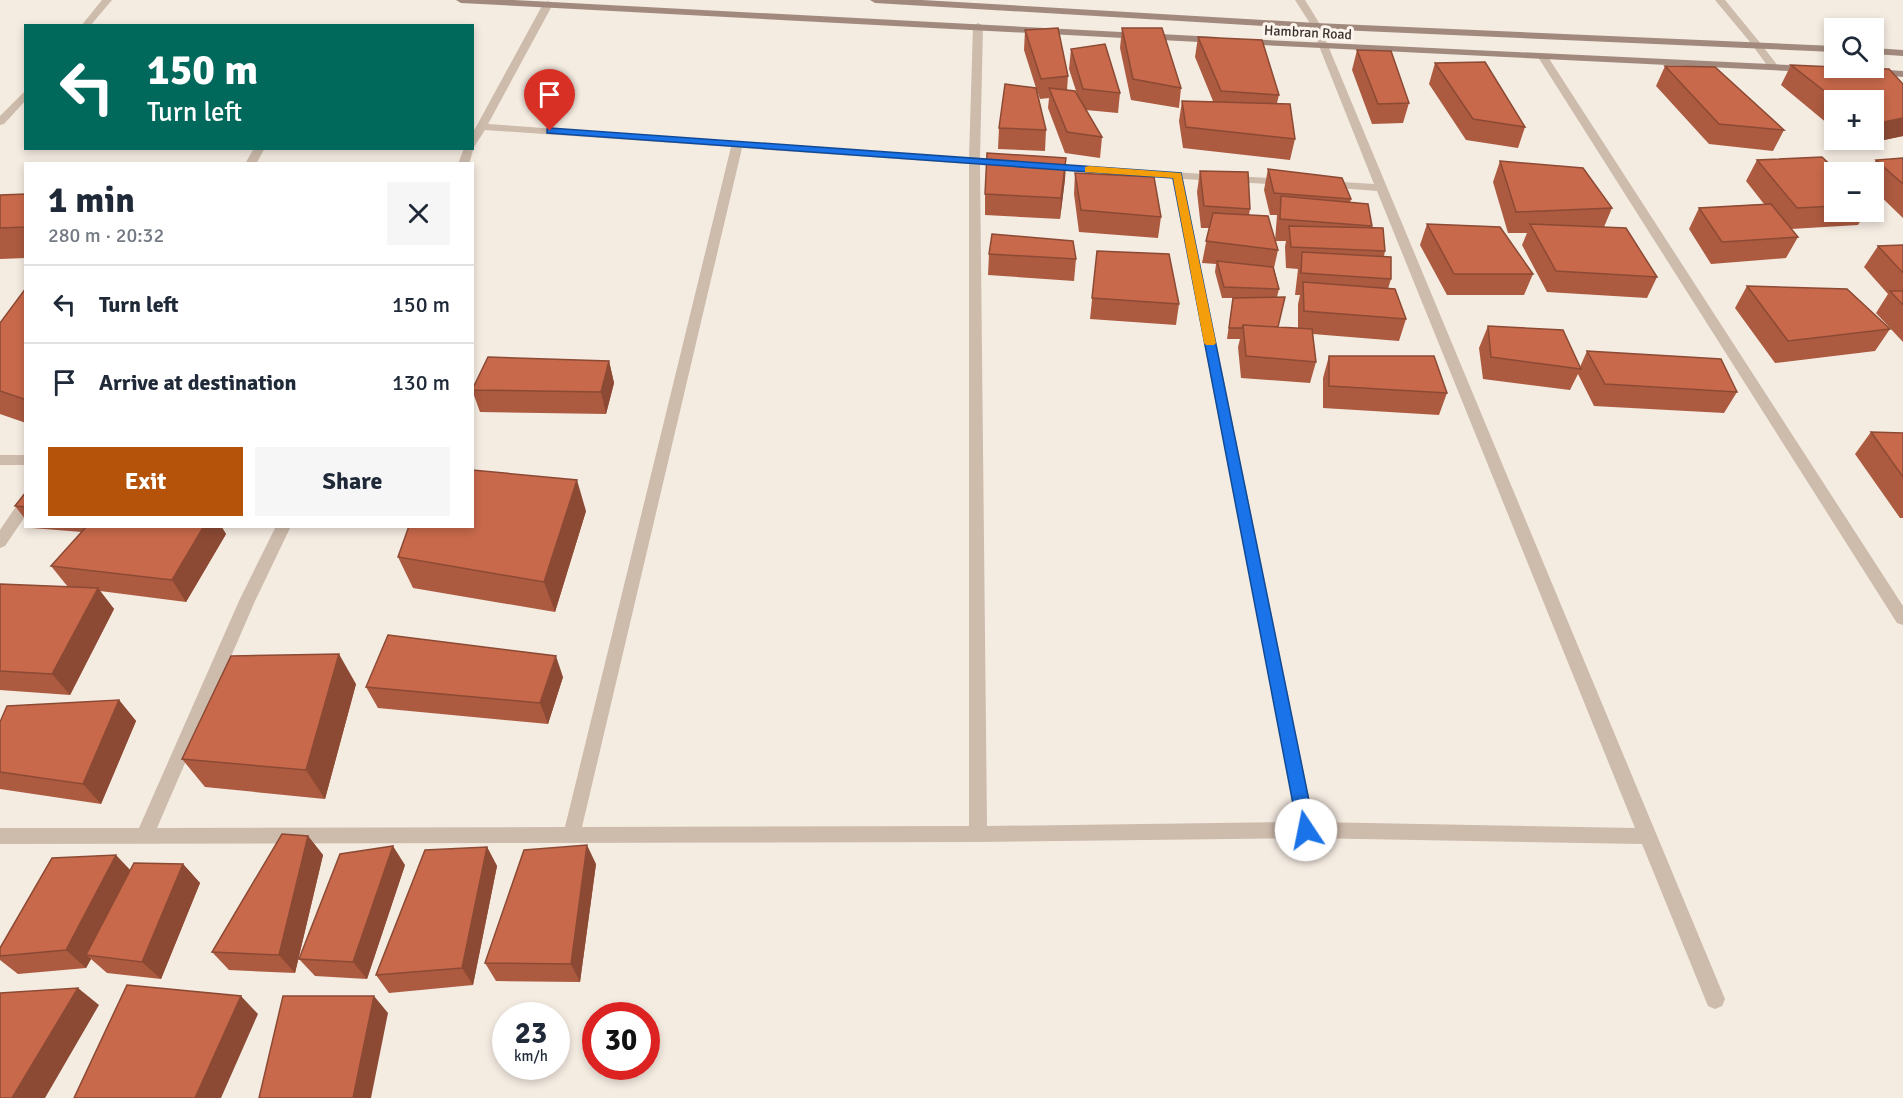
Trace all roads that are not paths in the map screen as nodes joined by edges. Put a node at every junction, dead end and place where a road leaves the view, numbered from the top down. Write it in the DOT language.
graph roads {
  1 [pos="107,0"];
  2 [pos="461,0"];
  3 [pos="875,0"];
  4 [pos="1300,0"];
  5 [pos="1720,0"];
  6 [pos="548,4"];
  7 [pos="87,24"];
  8 [pos="978,26"];
  9 [pos="1316,26"];
  10 [pos="1758,46"];
  11 [pos="1326,47"];
  12 [pos="1824,49"];
  13 [pos="1884,51"];
  14 [pos="1903,52"];
  15 [pos="1543,57"];
  16 [pos="1773,66"];
  17 [pos="1818,69"];
  18 [pos="1884,73"];
  19 [pos="1903,74"];
  20 [pos="1877,78"];
  21 [pos="1888,86"];
  22 [pos="24,95"];
  23 [pos="14,105"];
  24 [pos="0,106"];
  25 [pos="0,122"];
  26 [pos="481,127"];
  27 [pos="474,140"];
  28 [pos="737,144"];
  29 [pos="974,162"];
  30 [pos="1177,175"];
  31 [pos="1291,182"];
  32 [pos="1314,183"];
  33 [pos="1383,188"];
  34 [pos="0,460"];
  35 [pos="24,460"];
  36 [pos="24,506"];
  37 [pos="283,528"];
  38 [pos="0,542"];
  39 [pos="1903,619"];
  40 [pos="1306,830"];
  41 [pos="572,833"];
  42 [pos="978,834"];
  43 [pos="0,836"];
  44 [pos="144,836"];
  45 [pos="1648,836"];
  46 [pos="1715,999"];
  1 -- 7 [label="street"];
  2 -- 6 [label="main road, Hambran Road"];
  3 -- 9 [label="main road, Hambran Road"];
  4 -- 9 [label="street"];
  5 -- 10 [label="street"];
  6 -- 8 [label="main road, Hambran Road"];
  6 -- 26 [label="street"];
  8 -- 11 [label="main road, Hambran Road"];
  8 -- 29 [label="street"];
  9 -- 10 [label="main road, Hambran Road"];
  9 -- 11 [label="street"];
  10 -- 12 [label="main road, Hambran Road"];
  10 -- 16 [label="street"];
  11 -- 15 [label="main road, Hambran Road"];
  11 -- 33 [label="street"];
  13 -- 14 [label="main road"];
  15 -- 16 [label="main road, Hambran Road"];
  15 -- 39 [label="street"];
  16 -- 17 [label="main road, Hambran Road"];
  18 -- 19 [label="main road"];
  20 -- 21 [label="street"];
  22 -- 23 [label="street"];
  23 -- 24 [label="street"];
  23 -- 25 [label="street"];
  26 -- 27 [label="street"];
  26 -- 28 [label="street"];
  28 -- 29 [label="street"];
  28 -- 41 [label="street"];
  29 -- 30 [label="street"];
  29 -- 42 [label="street"];
  30 -- 31 [label="street"];
  30 -- 40 [label="street"];
  32 -- 33 [label="street"];
  33 -- 45 [label="street"];
  34 -- 35 [label="street"];
  36 -- 38 [label="street"];
  37 -- 44 [label="street"];
  40 -- 42 [label="street"];
  40 -- 45 [label="street"];
  41 -- 42 [label="street"];
  41 -- 44 [label="street"];
  43 -- 44 [label="street"];
  45 -- 46 [label="street"];
}
